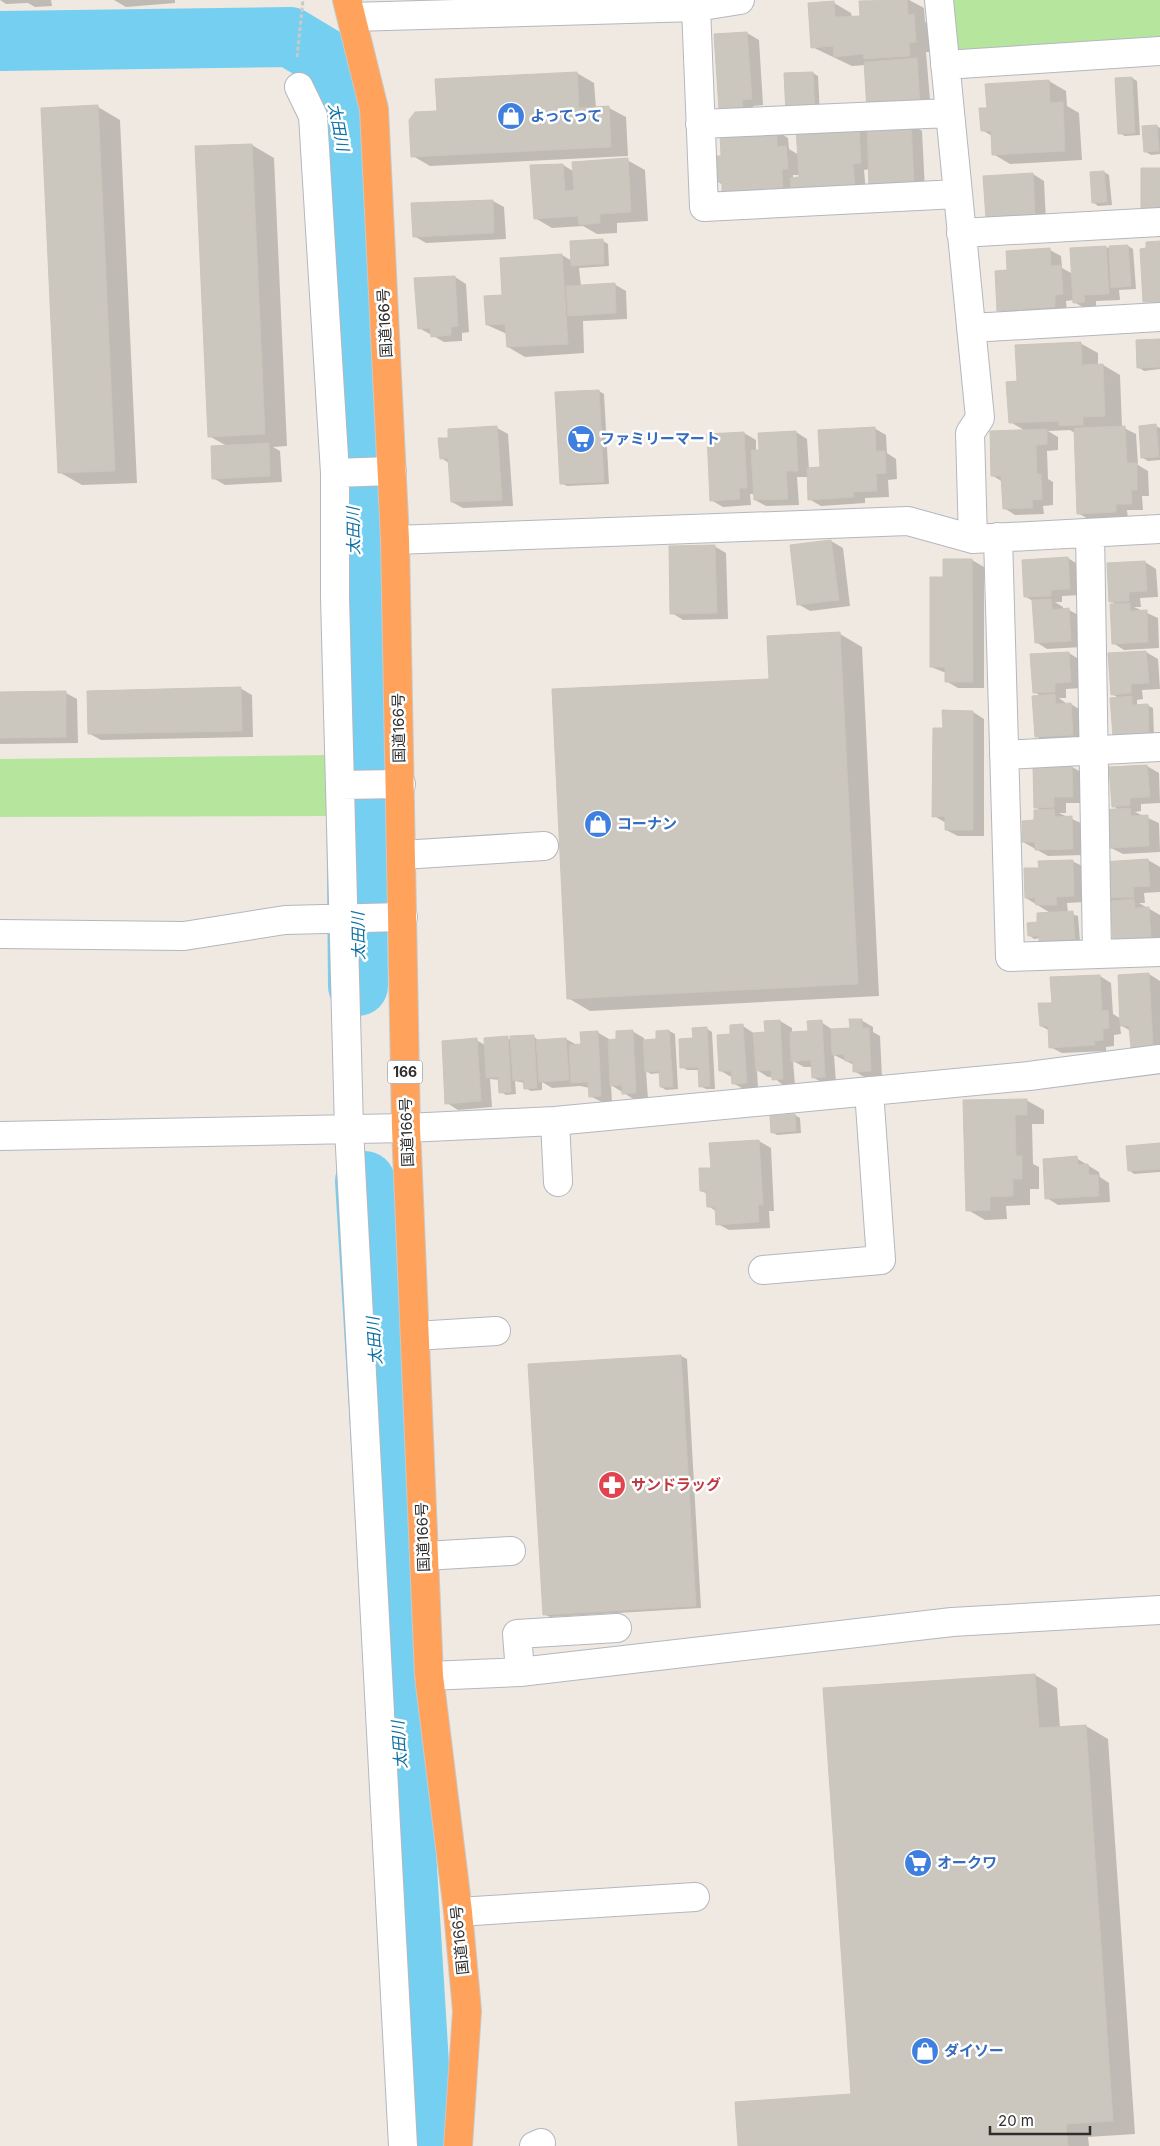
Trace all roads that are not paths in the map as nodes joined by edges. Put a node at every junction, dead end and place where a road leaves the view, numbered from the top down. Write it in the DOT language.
graph roads {
  1 [pos="740,0"];
  2 [pos="939,0"];
  3 [pos="669,4"];
  4 [pos="591,5"];
  5 [pos="510,6"];
  6 [pos="437,7"];
  7 [pos="696,7"];
  8 [pos="349,8"];
  9 [pos="1160,51"];
  10 [pos="945,65"];
  11 [pos="297,74"];
  12 [pos="950,113"];
  13 [pos="700,124"];
  14 [pos="957,194"];
  15 [pos="1160,222"];
  16 [pos="961,233"];
  17 [pos="1160,317"];
  18 [pos="971,328"];
  19 [pos="384,472"];
  20 [pos="340,473"];
  21 [pos="1160,529"];
  22 [pos="1090,533"];
  23 [pos="986,538"];
  24 [pos="395,540"];
  25 [pos="1160,747"];
  26 [pos="1093,750"];
  27 [pos="1004,755"];
  28 [pos="388,784"];
  29 [pos="344,785"];
  30 [pos="544,846"];
  31 [pos="402,854"];
  32 [pos="355,917"];
  33 [pos="403,917"];
  34 [pos="0,934"];
  35 [pos="1160,952"];
  36 [pos="1097,954"];
  37 [pos="1160,1059"];
  38 [pos="869,1091"];
  39 [pos="555,1121"];
  40 [pos="406,1128"];
  41 [pos="361,1129"];
  42 [pos="0,1136"];
  43 [pos="558,1182"];
  44 [pos="763,1270"];
  45 [pos="496,1331"];
  46 [pos="415,1336"];
  47 [pos="511,1551"];
  48 [pos="424,1556"];
  49 [pos="1160,1610"];
  50 [pos="617,1628"];
  51 [pos="520,1672"];
  52 [pos="429,1676"];
  53 [pos="695,1897"];
  54 [pos="458,1912"];
  55 [pos="403,2146"];
  56 [pos="458,2146"];
  1 -- 7 [label="street"];
  2 -- 10 [label="street"];
  3 -- 4 [label="street"];
  3 -- 7 [label="street"];
  4 -- 5 [label="street"];
  5 -- 6 [label="street"];
  6 -- 8 [label="street"];
  7 -- 13 [label="street"];
  8 -- 19 [label="highway, 国道166号 / 166"];
  9 -- 10 [label="street"];
  10 -- 12 [label="street"];
  11 -- 20 [label="street"];
  12 -- 13 [label="street"];
  12 -- 14 [label="street"];
  13 -- 14 [label="street"];
  14 -- 16 [label="street"];
  15 -- 16 [label="street"];
  16 -- 18 [label="street"];
  17 -- 18 [label="street"];
  18 -- 23 [label="street"];
  19 -- 20 [label="street"];
  19 -- 24 [label="highway, 国道166号 / 166"];
  20 -- 29 [label="street"];
  21 -- 22 [label="street"];
  22 -- 23 [label="street"];
  22 -- 26 [label="street"];
  23 -- 24 [label="street"];
  23 -- 27 [label="street"];
  24 -- 28 [label="highway, 国道166号 / 166"];
  25 -- 26 [label="street"];
  26 -- 27 [label="street"];
  26 -- 36 [label="street"];
  27 -- 36 [label="street"];
  28 -- 29 [label="street"];
  28 -- 31 [label="highway, 国道166号 / 166"];
  29 -- 32 [label="street"];
  30 -- 31 [label="street"];
  31 -- 33 [label="highway, 国道166号 / 166"];
  32 -- 33 [label="street"];
  32 -- 34 [label="street"];
  32 -- 41 [label="street"];
  33 -- 40 [label="highway, 国道166号 / 166"];
  35 -- 36 [label="street"];
  37 -- 38 [label="street"];
  38 -- 39 [label="street"];
  38 -- 44 [label="street"];
  39 -- 40 [label="street"];
  39 -- 43 [label="street"];
  40 -- 41 [label="street"];
  40 -- 46 [label="highway, 国道166号 / 166"];
  41 -- 42 [label="street"];
  41 -- 55 [label="street"];
  45 -- 46 [label="street"];
  46 -- 48 [label="highway, 国道166号 / 166"];
  47 -- 48 [label="street"];
  48 -- 52 [label="highway, 国道166号 / 166"];
  49 -- 51 [label="street"];
  50 -- 51 [label="street"];
  51 -- 52 [label="street"];
  52 -- 54 [label="highway, 国道166号 / 166"];
  53 -- 54 [label="street"];
  54 -- 56 [label="highway, 国道166号 / 166"];
}
